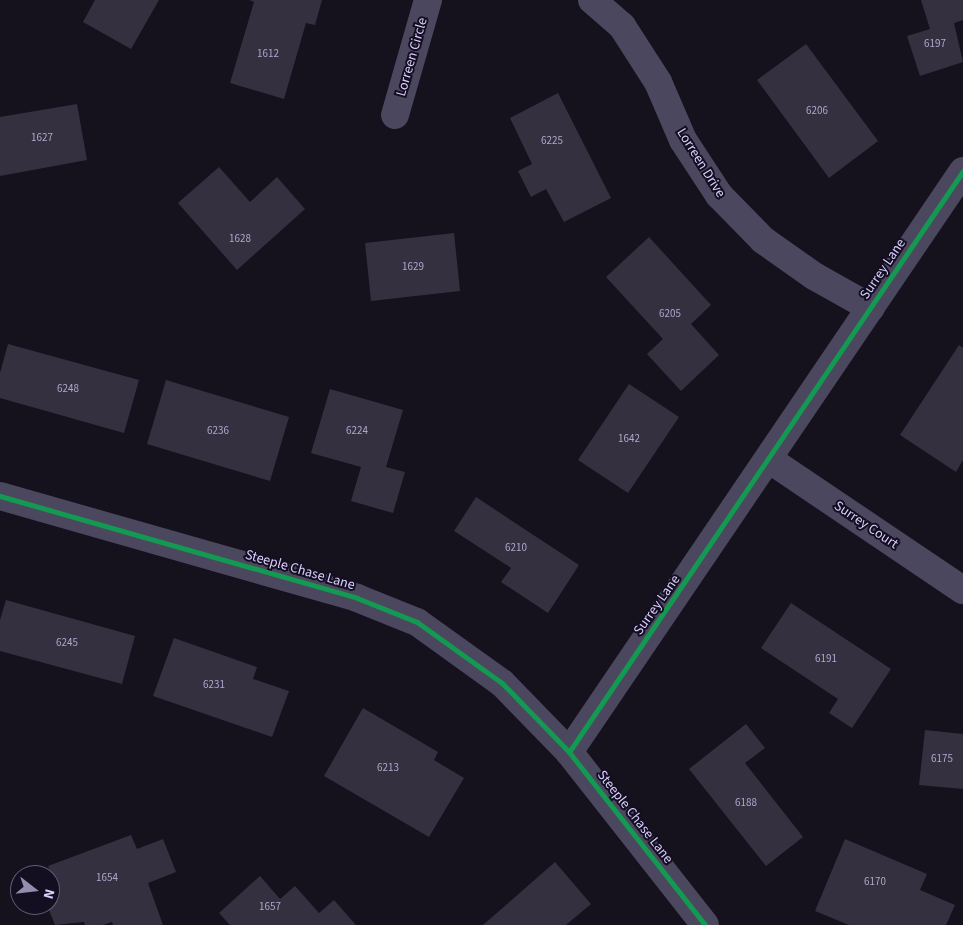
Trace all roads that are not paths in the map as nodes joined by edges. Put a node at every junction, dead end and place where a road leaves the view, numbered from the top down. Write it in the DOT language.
graph roads {
  1 [pos="428,0"];
  2 [pos="592,0"];
  3 [pos="396,115"];
  4 [pos="963,171"];
  5 [pos="871,308"];
  6 [pos="770,460"];
  7 [pos="0,496"];
  8 [pos="963,590"];
  9 [pos="569,752"];
  10 [pos="706,925"];
  1 -- 3 [label="street, Lorreen Circle"];
  2 -- 5 [label="street, Lorreen Drive"];
  4 -- 5 [label="street, Surrey Lane"];
  5 -- 6 [label="street, Surrey Lane"];
  6 -- 8 [label="street, Surrey Court"];
  6 -- 9 [label="street, Surrey Lane"];
  7 -- 9 [label="street, Steeple Chase Lane"];
  9 -- 10 [label="street, Steeple Chase Lane"];
}
